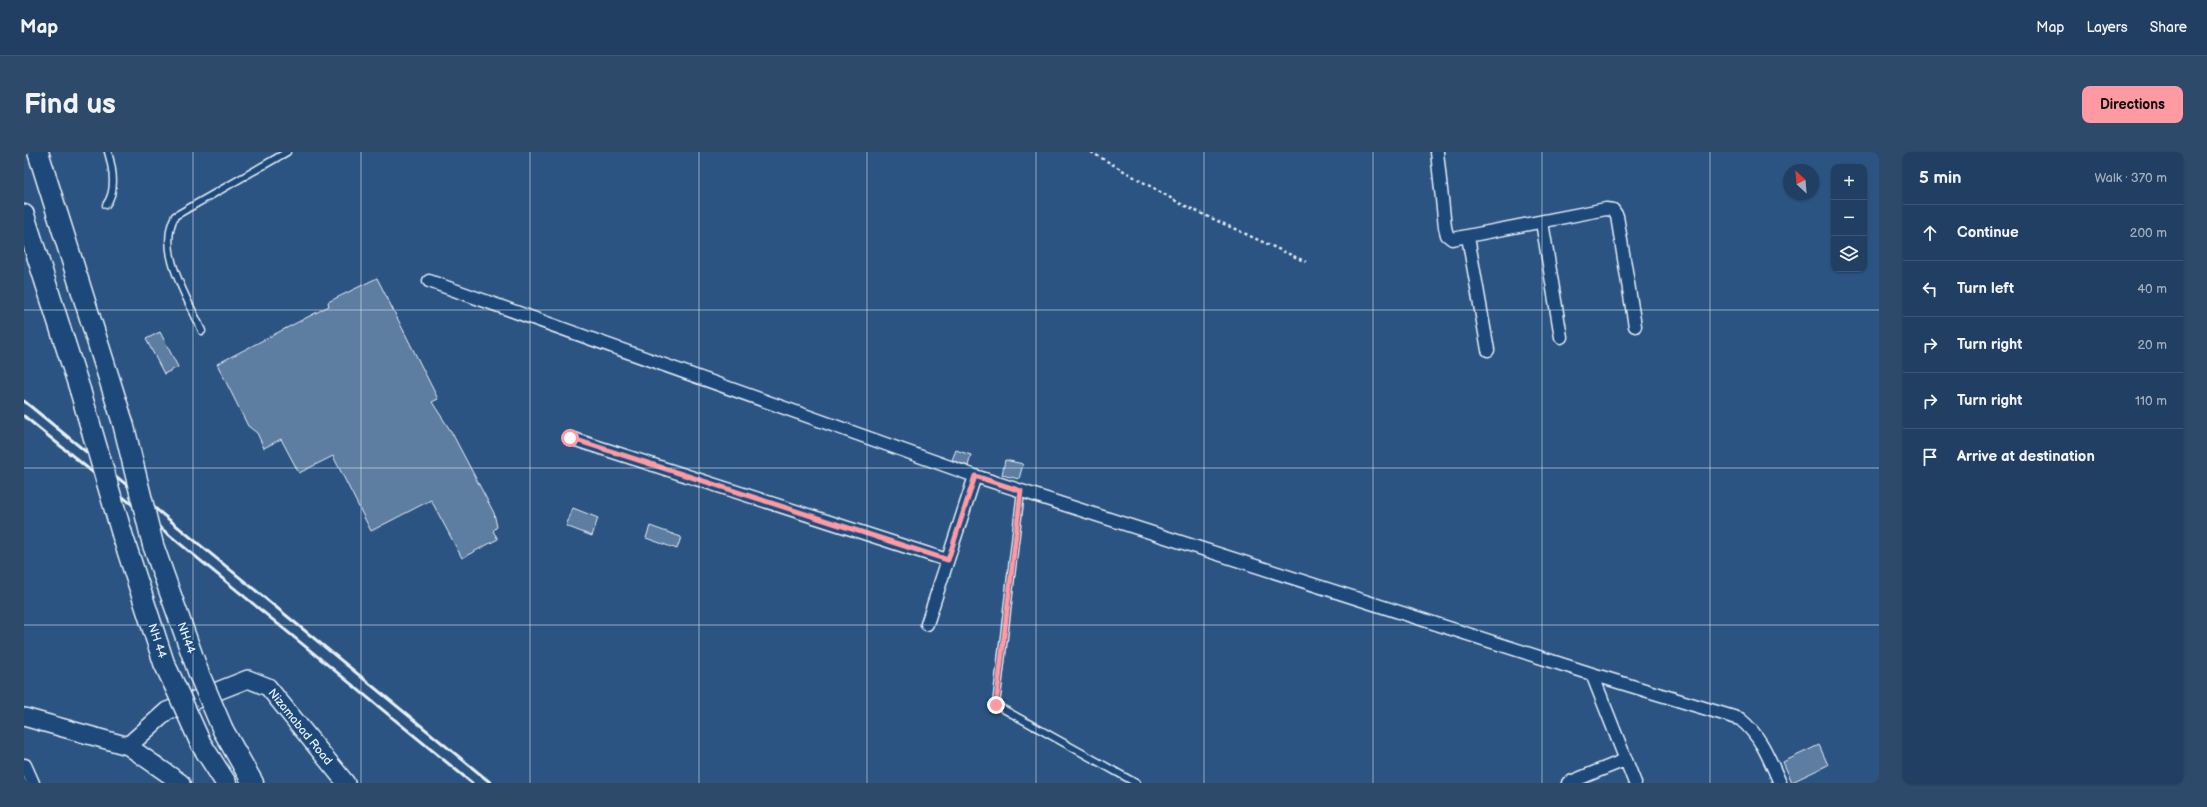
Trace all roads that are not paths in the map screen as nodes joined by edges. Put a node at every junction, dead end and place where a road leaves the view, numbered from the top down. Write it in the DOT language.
graph roads {
  1 [pos="38,152"];
  2 [pos="108,152"];
  3 [pos="287,152"];
  4 [pos="1438,152"];
  5 [pos="106,205"];
  6 [pos="24,216"];
  7 [pos="1542,222"];
  8 [pos="1468,237"];
  9 [pos="429,281"];
  10 [pos="1635,326"];
  11 [pos="202,331"];
  12 [pos="1561,337"];
  13 [pos="1488,350"];
  14 [pos="570,438"];
  15 [pos="975,476"];
  16 [pos="1021,491"];
  17 [pos="948,560"];
  18 [pos="927,624"];
  19 [pos="1592,674"];
  20 [pos="24,717"];
  21 [pos="128,746"];
  22 [pos="1625,760"];
  23 [pos="25,765"];
  24 [pos="33,783"];
  25 [pos="181,783"];
  26 [pos="226,783"];
  27 [pos="253,783"];
  28 [pos="346,783"];
  29 [pos="1136,783"];
  30 [pos="1568,783"];
  31 [pos="1635,783"];
  32 [pos="1780,783"];
  1 -- 27 [label="highway, NH44 / NH44, bridge"];
  2 -- 5 [label="lane"];
  3 -- 11 [label="lane"];
  4 -- 8 [label="street"];
  6 -- 26 [label="highway, NH 44, bridge"];
  7 -- 8 [label="street"];
  7 -- 10 [label="street"];
  7 -- 12 [label="street"];
  8 -- 13 [label="street"];
  9 -- 15 [label="street"];
  14 -- 17 [label="street"];
  15 -- 16 [label="street"];
  15 -- 17 [label="street"];
  16 -- 19 [label="street"];
  16 -- 29 [label="lane"];
  17 -- 18 [label="street"];
  19 -- 22 [label="street"];
  19 -- 32 [label="street"];
  20 -- 21 [label="main road"];
  21 -- 25 [label="main road"];
  21 -- 28 [label="main road, Nizamabad Road"];
  22 -- 30 [label="street"];
  22 -- 31 [label="street"];
  23 -- 24 [label="street"];
}
